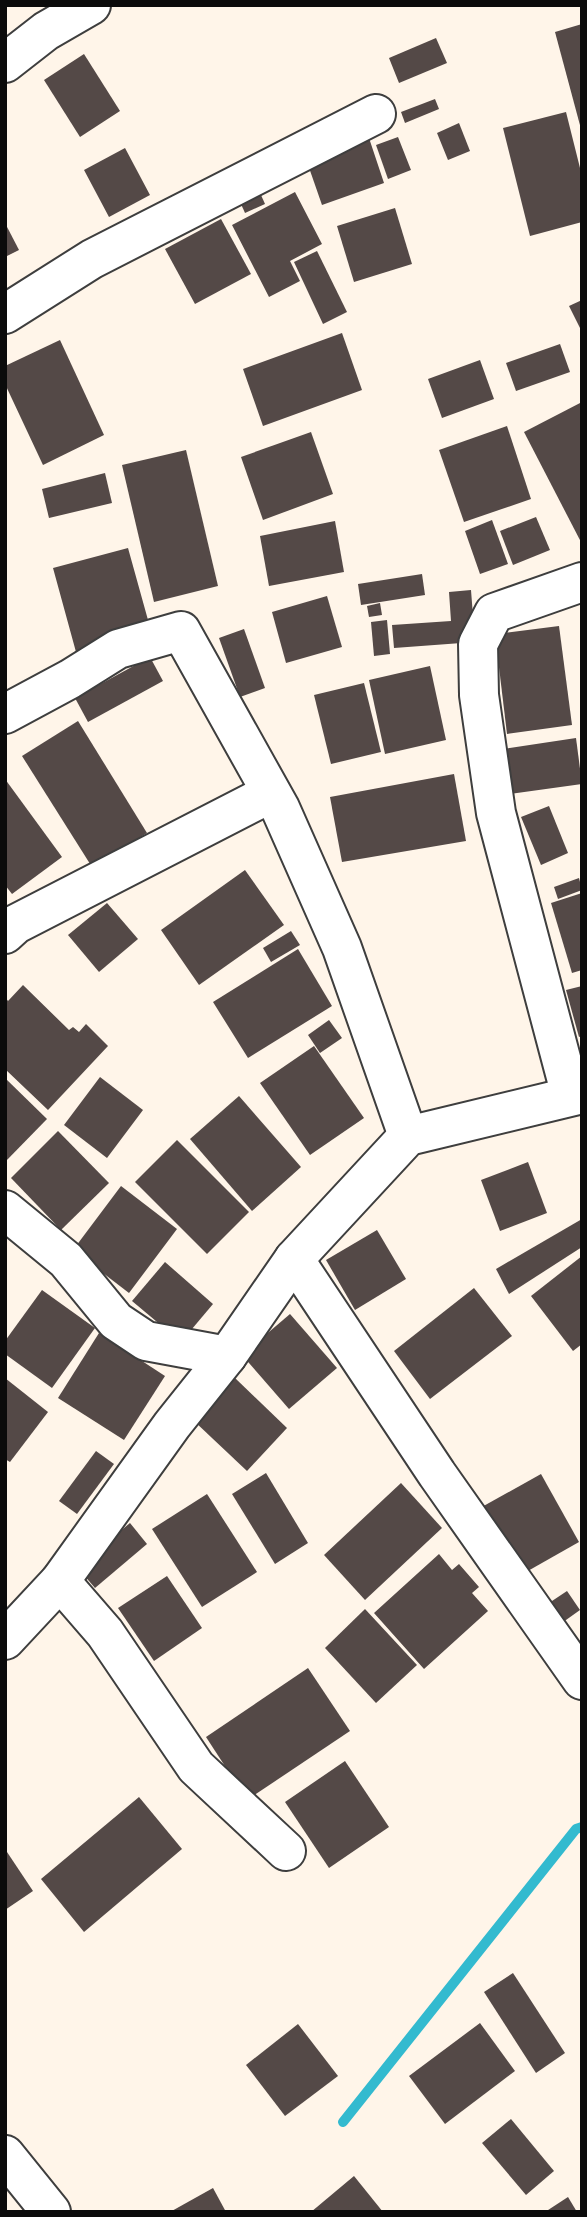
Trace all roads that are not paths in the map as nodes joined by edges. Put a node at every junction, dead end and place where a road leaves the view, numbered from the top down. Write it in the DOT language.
graph roads {
  1 [pos="91,5"];
  2 [pos="5,63"];
  3 [pos="376,114"];
  4 [pos="5,314"];
  5 [pos="582,582"];
  6 [pos="5,714"];
  7 [pos="271,793"];
  8 [pos="5,934"];
  9 [pos="576,1095"];
  10 [pos="408,1136"];
  11 [pos="5,1210"];
  12 [pos="294,1259"];
  13 [pos="227,1356"];
  14 [pos="60,1581"];
  15 [pos="5,1640"];
  16 [pos="582,1680"];
  17 [pos="286,1851"];
  18 [pos="5,2155"];
  19 [pos="51,2212"];
  1 -- 2 [label="street"];
  3 -- 4 [label="street"];
  5 -- 9 [label="street"];
  6 -- 7 [label="street"];
  7 -- 8 [label="street"];
  7 -- 10 [label="street"];
  9 -- 10 [label="street"];
  10 -- 12 [label="street"];
  11 -- 13 [label="street"];
  12 -- 13 [label="street"];
  12 -- 16 [label="street"];
  13 -- 14 [label="street"];
  14 -- 15 [label="street"];
  14 -- 17 [label="street"];
  18 -- 19 [label="street"];
}
